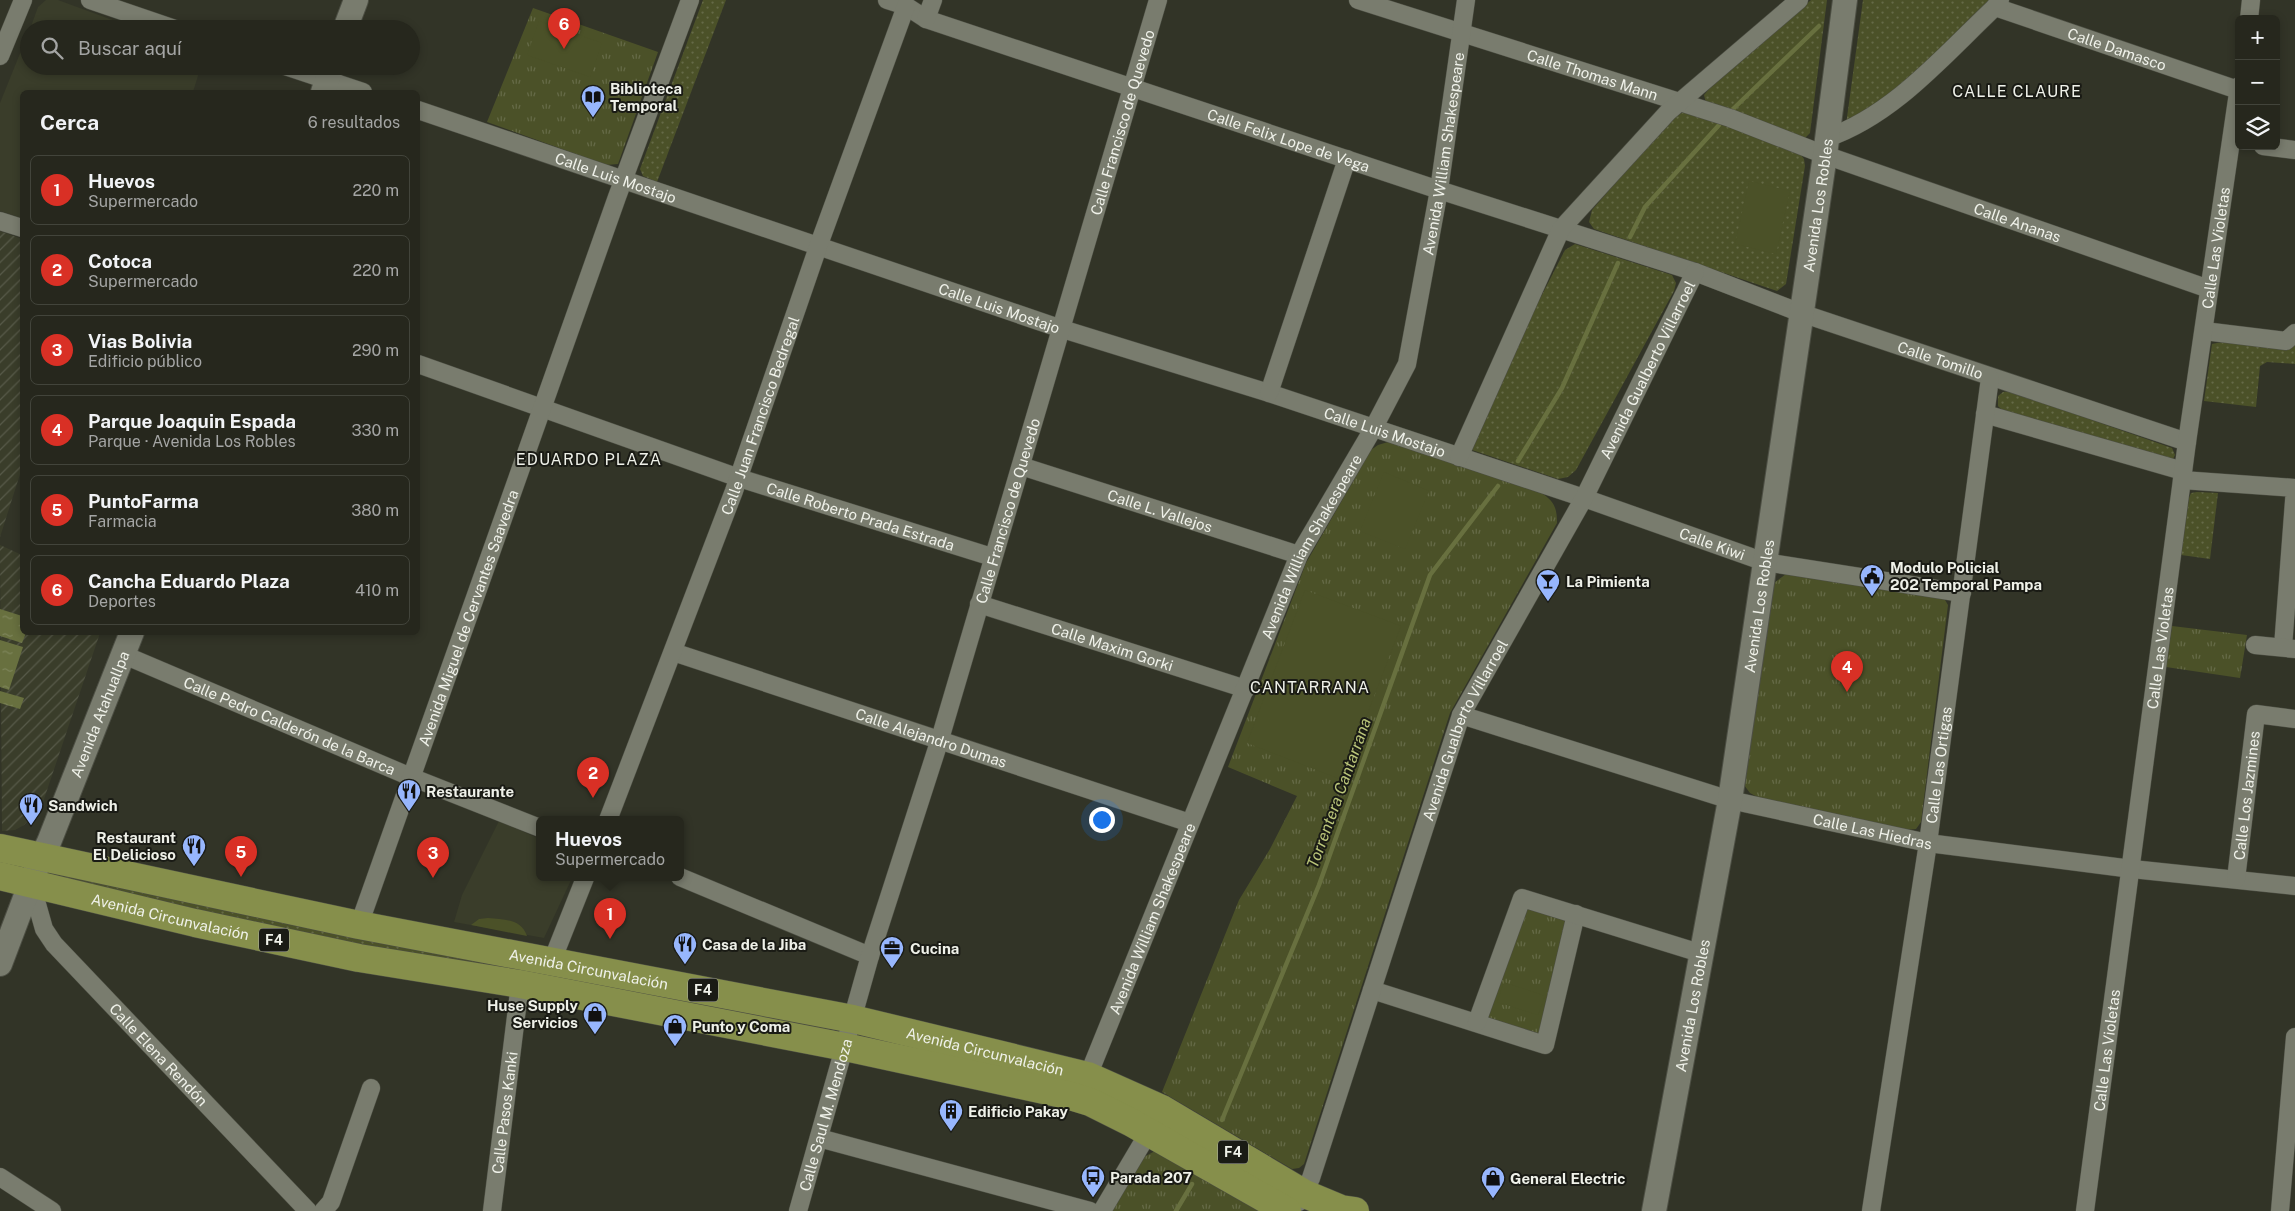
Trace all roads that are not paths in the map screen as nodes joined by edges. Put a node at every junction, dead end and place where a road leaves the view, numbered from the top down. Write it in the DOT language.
graph roads {
  1 [pos="23,0"];
  2 [pos="90,0"];
  3 [pos="356,0"];
  4 [pos="690,0"];
  5 [pos="887,0"];
  6 [pos="932,0"];
  7 [pos="1158,0"];
  8 [pos="1358,0"];
  9 [pos="1466,0"];
  10 [pos="1799,0"];
  11 [pos="1845,0"];
  12 [pos="2251,0"];
  13 [pos="1997,4"];
  14 [pos="906,6"];
  15 [pos="2249,15"];
  16 [pos="926,19"];
  17 [pos="149,20"];
  18 [pos="348,20"];
  19 [pos="1460,34"];
  20 [pos="0,56"];
  21 [pos="312,75"];
  22 [pos="327,80"];
  23 [pos="1132,88"];
  24 [pos="2235,89"];
  25 [pos="358,90"];
  26 [pos="1681,102"];
  27 [pos="420,111"];
  28 [pos="2235,143"];
  29 [pos="1826,147"];
  30 [pos="2280,148"];
  31 [pos="2295,150"];
  32 [pos="1347,159"];
  33 [pos="623,179"];
  34 [pos="1438,190"];
  35 [pos="0,221"];
  36 [pos="20,227"];
  37 [pos="1561,229"];
  38 [pos="818,247"];
  39 [pos="1695,272"];
  40 [pos="2209,289"];
  41 [pos="1801,313"];
  42 [pos="1059,328"];
  43 [pos="2204,331"];
  44 [pos="2295,333"];
  45 [pos="420,365"];
  46 [pos="1990,378"];
  47 [pos="1270,393"];
  48 [pos="543,409"];
  49 [pos="1985,414"];
  50 [pos="1373,429"];
  51 [pos="2187,442"];
  52 [pos="1459,457"];
  53 [pos="1021,466"];
  54 [pos="2183,475"];
  55 [pos="739,478"];
  56 [pos="1584,498"];
  57 [pos="1299,555"];
  58 [pos="992,557"];
  59 [pos="1765,562"];
  60 [pos="1962,593"];
  61 [pos="979,604"];
  62 [pos="131,635"];
  63 [pos="2255,645"];
  64 [pos="2289,648"];
  65 [pos="673,652"];
  66 [pos="124,655"];
  67 [pos="1246,689"];
  68 [pos="1461,715"];
  69 [pos="2295,718"];
  70 [pos="940,739"];
  71 [pos="411,777"];
  72 [pos="1730,800"];
  73 [pos="610,816"];
  74 [pos="1190,823"];
  75 [pos="536,826"];
  76 [pos="1928,843"];
  77 [pos="0,848"];
  78 [pos="40,858"];
  79 [pos="2132,869"];
  80 [pos="0,876"];
  81 [pos="684,878"];
  82 [pos="2236,878"];
  83 [pos="584,881"];
  84 [pos="30,883"];
  85 [pos="2295,886"];
  86 [pos="1576,914"];
  87 [pos="359,925"];
  88 [pos="1703,954"];
  89 [pos="870,956"];
  90 [pos="552,961"];
  91 [pos="0,964"];
  92 [pos="520,984"];
  93 [pos="1372,990"];
  94 [pos="853,1019"];
  95 [pos="1477,1022"];
  96 [pos="2295,1037"];
  97 [pos="844,1047"];
  98 [pos="1088,1076"];
  99 [pos="371,1088"];
  100 [pos="1162,1109"];
  101 [pos="1148,1133"];
  102 [pos="819,1138"];
  103 [pos="0,1177"];
  104 [pos="1295,1205"];
  105 [pos="52,1211"];
  106 [pos="308,1211"];
  107 [pos="323,1211"];
  108 [pos="492,1211"];
  109 [pos="798,1211"];
  110 [pos="1090,1211"];
  111 [pos="1102,1211"];
  112 [pos="1355,1211"];
  113 [pos="1654,1211"];
  114 [pos="1871,1211"];
  115 [pos="2085,1211"];
  116 [pos="2280,1211"];
  1 -- 20 [label="street"];
  2 -- 17 [label="street"];
  3 -- 18 [label="main road"];
  4 -- 33 [label="street, Avenida Miguel de Cervantes Saavedra"];
  5 -- 14 [label="street, Calle Felix Lope de Vega"];
  6 -- 16 [label="street"];
  7 -- 23 [label="street, Calle Francisco de Quevedo"];
  8 -- 19 [label="street, Calle Thomas Mann"];
  9 -- 19 [label="street, Avenida William Shakespeare"];
  10 -- 26 [label="street"];
  11 -- 29 [label="main road, Avenida Los Robles"];
  12 -- 15 [label="street"];
  13 -- 24 [label="street, Calle Damasco"];
  13 -- 29 [label="street"];
  14 -- 16 [label="street, Calle Felix Lope de Vega"];
  14 -- 38 [label="street, Calle Juan Francisco Bedregal"];
  16 -- 23 [label="street, Calle Felix Lope de Vega"];
  19 -- 26 [label="street, Calle Thomas Mann"];
  19 -- 34 [label="street, Avenida William Shakespeare"];
  21 -- 22 [label="street"];
  22 -- 25 [label="street"];
  23 -- 32 [label="street, Calle Felix Lope de Vega"];
  23 -- 42 [label="street, Calle Francisco de Quevedo"];
  26 -- 29 [label="street, Calle Thomas Mann"];
  26 -- 37 [label="street"];
  27 -- 33 [label="street, Calle Luis Mostajo"];
  28 -- 40 [label="street, Calle Las Violetas"];
  29 -- 40 [label="street, Calle Ananas"];
  29 -- 41 [label="main road, Avenida Los Robles"];
  30 -- 31 [label="street"];
  32 -- 34 [label="street, Calle Felix Lope de Vega"];
  32 -- 47 [label="street"];
  33 -- 38 [label="street, Calle Luis Mostajo"];
  33 -- 48 [label="street, Avenida Miguel de Cervantes Saavedra"];
  34 -- 37 [label="street, Calle Felix Lope de Vega"];
  34 -- 50 [label="street, Avenida William Shakespeare"];
  35 -- 36 [label="street"];
  37 -- 39 [label="street, Calle Felix Lope de Vega"];
  37 -- 52 [label="street"];
  38 -- 42 [label="street, Calle Luis Mostajo"];
  38 -- 55 [label="street, Calle Juan Francisco Bedregal"];
  39 -- 41 [label="street, Calle Tomillo"];
  39 -- 56 [label="street, Avenida Gualberto Villarroel"];
  40 -- 43 [label="street, Calle Las Violetas"];
  41 -- 46 [label="street, Calle Tomillo"];
  41 -- 59 [label="main road, Avenida Los Robles"];
  42 -- 47 [label="street, Calle Luis Mostajo"];
  42 -- 53 [label="street, Calle Francisco de Quevedo"];
  43 -- 44 [label="street"];
  43 -- 51 [label="street, Calle Las Violetas"];
  45 -- 48 [label="street, Calle Roberto Prada Estrada"];
  46 -- 49 [label="street, Calle Las Ortigas"];
  46 -- 51 [label="street, Calle Tomillo"];
  47 -- 50 [label="street, Calle Luis Mostajo"];
  48 -- 55 [label="street, Calle Roberto Prada Estrada"];
  48 -- 71 [label="street, Avenida Miguel de Cervantes Saavedra"];
  49 -- 54 [label="street"];
  49 -- 60 [label="street, Calle Las Ortigas"];
  50 -- 52 [label="street, Calle Luis Mostajo"];
  50 -- 57 [label="street, Avenida William Shakespeare"];
  51 -- 54 [label="street, Calle Las Violetas"];
  52 -- 56 [label="street, Calle Luis Mostajo"];
  53 -- 57 [label="street, Calle L. Vallejos"];
  53 -- 58 [label="street, Calle Francisco de Quevedo"];
  54 -- 64 [label="street"];
  54 -- 79 [label="street, Calle Las Violetas"];
  55 -- 58 [label="street, Calle Roberto Prada Estrada"];
  55 -- 65 [label="street, Calle Juan Francisco Bedregal"];
  56 -- 59 [label="street, Calle Kiwi"];
  56 -- 68 [label="street, Avenida Gualberto Villarroel"];
  57 -- 67 [label="street, Avenida William Shakespeare"];
  58 -- 61 [label="street, Calle Francisco de Quevedo"];
  59 -- 60 [label="street, Calle Kiwi"];
  59 -- 72 [label="main road, Avenida Los Robles"];
  60 -- 76 [label="street, Calle Las Ortigas"];
  61 -- 67 [label="street, Calle Maxim Gorki"];
  61 -- 70 [label="street, Calle Francisco de Quevedo"];
  62 -- 66 [label="main road, Avenida Atahuallpa"];
  63 -- 64 [label="street"];
  65 -- 70 [label="street, Calle Alejandro Dumas"];
  65 -- 73 [label="street, Calle Juan Francisco Bedregal"];
  66 -- 71 [label="street, Calle Pedro Calderón de la Barca"];
  66 -- 78 [label="main road, Avenida Atahuallpa"];
  67 -- 74 [label="street, Avenida William Shakespeare"];
  68 -- 72 [label="street, Calle Las Hiedras"];
  68 -- 93 [label="street, Avenida Gualberto Villarroel"];
  69 -- 82 [label="street, Calle Los Jazmines"];
  70 -- 74 [label="street, Calle Alejandro Dumas"];
  70 -- 89 [label="street, Calle Francisco de Quevedo"];
  71 -- 75 [label="street, Calle Pedro Calderón de la Barca"];
  71 -- 87 [label="street, Avenida Miguel de Cervantes Saavedra"];
  72 -- 76 [label="street, Calle Las Hiedras"];
  72 -- 88 [label="main road, Avenida Los Robles"];
  74 -- 98 [label="street, Avenida William Shakespeare"];
  76 -- 79 [label="street, Calle Las Hiedras"];
  76 -- 114 [label="street, Calle Las Ortigas"];
  77 -- 78 [label="highway, Avenida Circunvalación / F4"];
  78 -- 84 [label="main road, Avenida Atahuallpa"];
  78 -- 87 [label="highway, Avenida Circunvalación / F4"];
  79 -- 82 [label="street, Calle Las Hiedras"];
  79 -- 115 [label="street, Calle Las Violetas"];
  80 -- 84 [label="highway, Avenida Circunvalación / F4"];
  81 -- 89 [label="street"];
  82 -- 85 [label="street, Calle Las Hiedras"];
  83 -- 90 [label="street"];
  84 -- 91 [label="main road, Avenida Atahuallpa"];
  84 -- 92 [label="highway, Avenida Circunvalación / F4"];
  84 -- 106 [label="street, Calle Elena Rendón"];
  86 -- 88 [label="street"];
  86 -- 95 [label="street"];
  86 -- 95 [label="street"];
  87 -- 90 [label="highway, Avenida Circunvalación / F4"];
  88 -- 113 [label="main road, Avenida Los Robles"];
  89 -- 94 [label="street, Calle Francisco de Quevedo"];
  90 -- 94 [label="highway, Avenida Circunvalación / F4"];
  92 -- 97 [label="highway, Avenida Circunvalación / F4"];
  92 -- 108 [label="street, Calle Pasos Kanki"];
  93 -- 95 [label="street"];
  93 -- 104 [label="street, Avenida Gualberto Villarroel"];
  94 -- 97 [label="street, Calle Saul M. Mendoza"];
  94 -- 98 [label="highway, Avenida Circunvalación / F4"];
  96 -- 116 [label="street"];
  97 -- 101 [label="highway, Avenida Circunvalación / F4"];
  97 -- 102 [label="street, Calle Saul M. Mendoza"];
  98 -- 100 [label="highway, Avenida Circunvalación / F4"];
  99 -- 107 [label="street"];
  100 -- 101 [label="street"];
  100 -- 104 [label="highway, Avenida Circunvalación / F4"];
  101 -- 104 [label="highway, Avenida Circunvalación / F4"];
  101 -- 111 [label="street"];
  102 -- 109 [label="street, Calle Saul M. Mendoza"];
  102 -- 110 [label="street"];
  103 -- 105 [label="street"];
  104 -- 112 [label="highway, Avenida Circunvalación / F4"];
}
